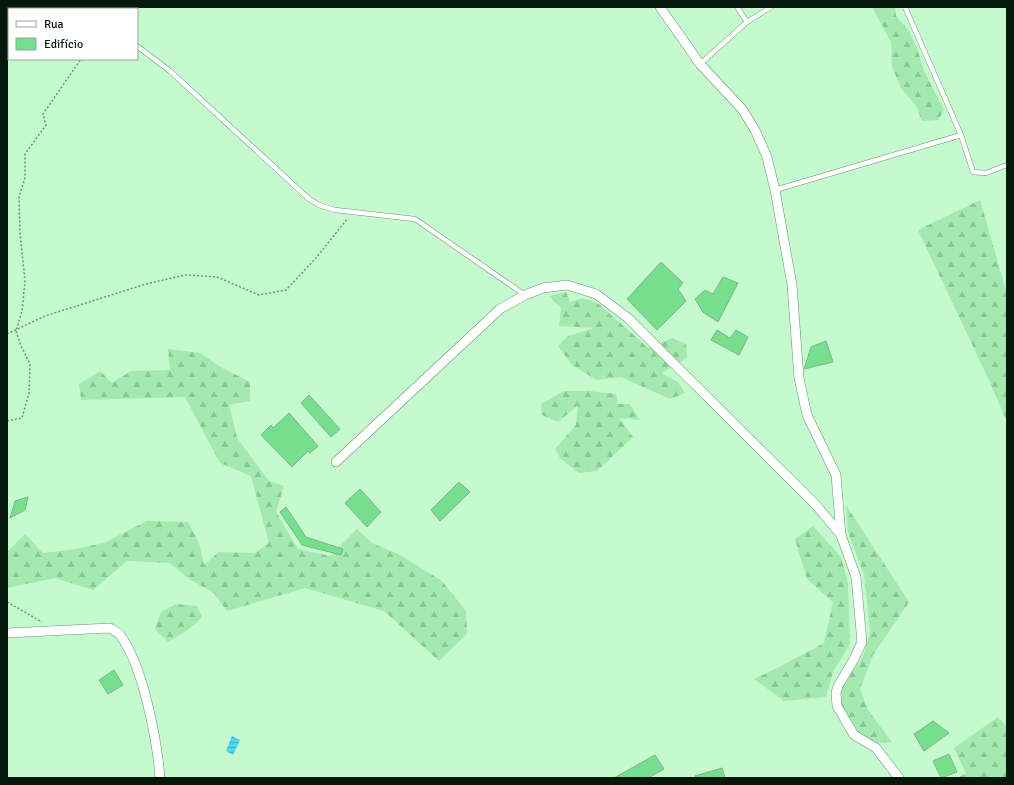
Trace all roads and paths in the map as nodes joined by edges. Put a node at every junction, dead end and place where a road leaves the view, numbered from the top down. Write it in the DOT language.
graph roads {
  1 [pos="660,7"];
  2 [pos="737,7"];
  3 [pos="771,7"];
  4 [pos="905,7"];
  5 [pos="747,22"];
  6 [pos="138,47"];
  7 [pos="80,60"];
  8 [pos="700,64"];
  9 [pos="961,135"];
  10 [pos="1007,165"];
  11 [pos="775,190"];
  12 [pos="353,212"];
  13 [pos="525,294"];
  14 [pos="16,331"];
  15 [pos="7,334"];
  16 [pos="7,422"];
  17 [pos="336,462"];
  18 [pos="841,536"];
  19 [pos="7,602"];
  20 [pos="57,631"];
  21 [pos="7,633"];
  22 [pos="160,778"];
  23 [pos="899,778"];
  1 -- 8 [label="street"];
  2 -- 5 [label="lane"];
  3 -- 5 [label="lane"];
  4 -- 9 [label="lane"];
  5 -- 8 [label="lane"];
  6 -- 12 [label="lane"];
  7 -- 14 [label="path"];
  8 -- 11 [label="street"];
  9 -- 10 [label="lane"];
  9 -- 11 [label="lane"];
  11 -- 18 [label="street"];
  12 -- 13 [label="lane"];
  12 -- 14 [label="path"];
  13 -- 17 [label="street"];
  13 -- 18 [label="street"];
  14 -- 15 [label="path"];
  14 -- 16 [label="path"];
  18 -- 23 [label="street"];
  19 -- 20 [label="path"];
  20 -- 21 [label="street"];
  20 -- 22 [label="street"];
}
